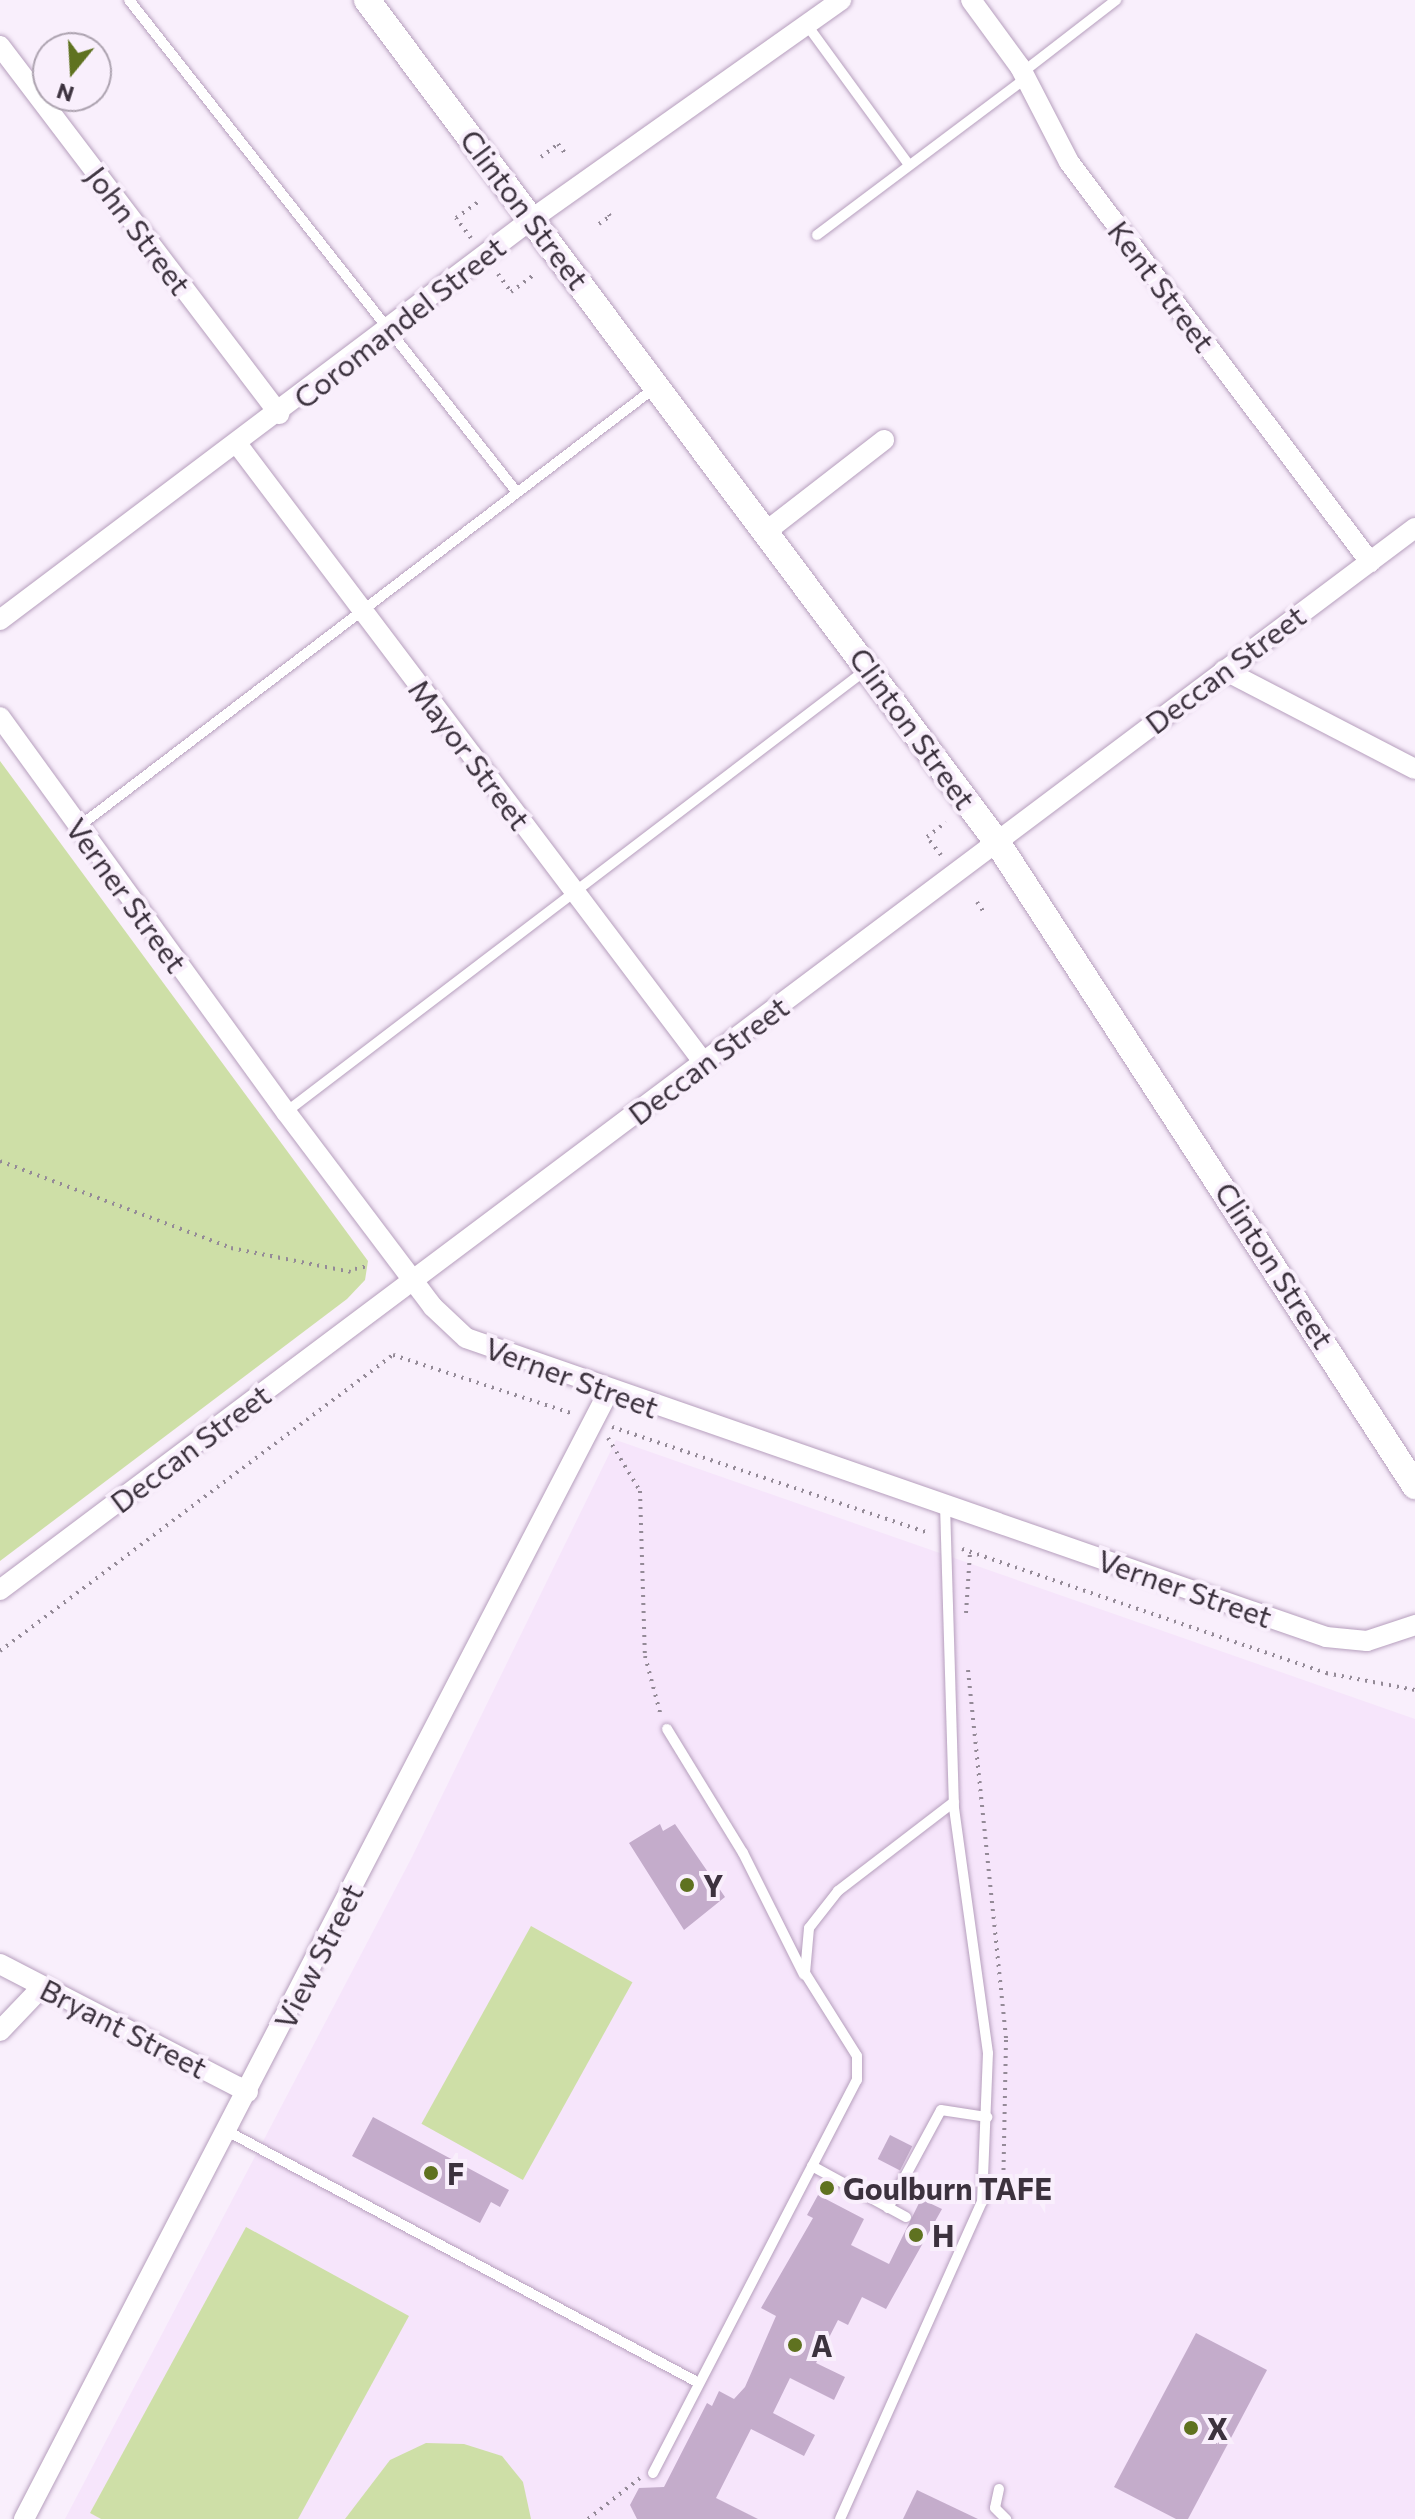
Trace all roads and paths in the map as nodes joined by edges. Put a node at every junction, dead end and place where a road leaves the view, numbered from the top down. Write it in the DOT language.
graph roads {
  1 [pos="129,0"];
  2 [pos="367,0"];
  3 [pos="841,0"];
  4 [pos="971,0"];
  5 [pos="1116,0"];
  6 [pos="807,25"];
  7 [pos="0,46"];
  8 [pos="1024,75"];
  9 [pos="565,153"];
  10 [pos="541,157"];
  11 [pos="909,165"];
  12 [pos="481,200"];
  13 [pos="606,210"];
  14 [pos="532,219"];
  15 [pos="599,224"];
  16 [pos="817,235"];
  17 [pos="472,240"];
  18 [pos="536,273"];
  19 [pos="498,274"];
  20 [pos="387,329"];
  21 [pos="658,386"];
  22 [pos="279,414"];
  23 [pos="884,440"];
  24 [pos="238,445"];
  25 [pos="516,491"];
  26 [pos="1415,528"];
  27 [pos="768,530"];
  28 [pos="1370,562"];
  29 [pos="360,609"];
  30 [pos="0,620"];
  31 [pos="869,667"];
  32 [pos="1224,670"];
  33 [pos="0,717"];
  34 [pos="1415,769"];
  35 [pos="946,822"];
  36 [pos="77,828"];
  37 [pos="997,842"];
  38 [pos="941,855"];
  39 [pos="576,895"];
  40 [pos="977,902"];
  41 [pos="983,911"];
  42 [pos="704,1063"];
  43 [pos="286,1112"];
  44 [pos="0,1161"];
  45 [pos="368,1266"];
  46 [pos="415,1281"];
  47 [pos="609,1391"];
  48 [pos="593,1421"];
  49 [pos="614,1428"];
  50 [pos="1415,1486"];
  51 [pos="945,1505"];
  52 [pos="942,1540"];
  53 [pos="970,1552"];
  54 [pos="0,1590"];
  55 [pos="966,1622"];
  56 [pos="1415,1625"];
  57 [pos="0,1651"];
  58 [pos="967,1659"];
  59 [pos="1415,1690"];
  60 [pos="667,1729"];
  61 [pos="954,1802"];
  62 [pos="0,1964"];
  63 [pos="43,1986"];
  64 [pos="811,1987"];
  65 [pos="0,2031"];
  66 [pos="248,2092"];
  67 [pos="987,2117"];
  68 [pos="227,2131"];
  69 [pos="812,2166"];
  70 [pos="1003,2200"];
  71 [pos="888,2208"];
  72 [pos="906,2217"];
  73 [pos="699,2383"];
  74 [pos="653,2473"];
  75 [pos="999,2489"];
  76 [pos="24,2519"];
  77 [pos="588,2519"];
  78 [pos="840,2519"];
  79 [pos="1006,2519"];
  1 -- 20 [label="lane"];
  2 -- 14 [label="street, Clinton Street"];
  3 -- 6 [label="street, Coromandel Street"];
  4 -- 8 [label="street, Kent Street"];
  5 -- 8 [label="lane"];
  6 -- 11 [label="lane"];
  6 -- 14 [label="street, Coromandel Street"];
  7 -- 22 [label="street, John Street"];
  8 -- 11 [label="lane"];
  8 -- 28 [label="street, Kent Street"];
  9 -- 10 [label="path"];
  11 -- 16 [label="lane"];
  12 -- 17 [label="path"];
  13 -- 15 [label="path"];
  14 -- 20 [label="street, Coromandel Street"];
  14 -- 21 [label="street, Clinton Street"];
  18 -- 19 [label="path"];
  20 -- 22 [label="street, Coromandel Street"];
  20 -- 25 [label="lane"];
  21 -- 25 [label="lane"];
  21 -- 27 [label="street, Clinton Street"];
  22 -- 24 [label="street, Coromandel Street"];
  23 -- 27 [label="street"];
  24 -- 29 [label="street, Mayor Street"];
  24 -- 30 [label="street, Coromandel Street"];
  25 -- 29 [label="lane"];
  26 -- 28 [label="street, Deccan Street"];
  27 -- 31 [label="street, Clinton Street"];
  28 -- 32 [label="street, Deccan Street"];
  29 -- 36 [label="lane"];
  29 -- 39 [label="street, Mayor Street"];
  31 -- 37 [label="street, Clinton Street"];
  31 -- 39 [label="lane"];
  32 -- 34 [label="street"];
  32 -- 37 [label="street, Deccan Street"];
  33 -- 36 [label="street, Verner Street"];
  35 -- 38 [label="path"];
  36 -- 43 [label="street, Verner Street"];
  37 -- 42 [label="street, Deccan Street"];
  37 -- 50 [label="street, Clinton Street"];
  39 -- 42 [label="street, Mayor Street"];
  39 -- 43 [label="lane"];
  40 -- 41 [label="path"];
  42 -- 46 [label="street, Deccan Street"];
  43 -- 46 [label="street, Verner Street"];
  44 -- 45 [label="path"];
  46 -- 47 [label="street, Verner Street"];
  46 -- 54 [label="street, Deccan Street"];
  47 -- 48 [label="street, View Street"];
  47 -- 51 [label="street, Verner Street"];
  48 -- 49 [label="path"];
  48 -- 57 [label="path"];
  48 -- 66 [label="street, View Street"];
  49 -- 52 [label="path"];
  49 -- 60 [label="path"];
  51 -- 52 [label="lane"];
  51 -- 56 [label="street, Verner Street"];
  52 -- 53 [label="path"];
  52 -- 61 [label="lane"];
  53 -- 55 [label="path"];
  53 -- 59 [label="path"];
  58 -- 70 [label="path"];
  60 -- 64 [label="lane"];
  61 -- 64 [label="lane"];
  61 -- 67 [label="lane"];
  62 -- 63 [label="street, Bryant Street"];
  63 -- 65 [label="street"];
  63 -- 66 [label="street, Bryant Street"];
  64 -- 69 [label="lane"];
  66 -- 68 [label="street, View Street"];
  67 -- 71 [label="lane"];
  67 -- 78 [label="lane"];
  68 -- 73 [label="lane"];
  68 -- 76 [label="street, View Street"];
  69 -- 71 [label="lane"];
  69 -- 73 [label="lane"];
  71 -- 72 [label="lane"];
  73 -- 74 [label="lane"];
  74 -- 77 [label="path"];
  75 -- 79 [label="lane"];
}
